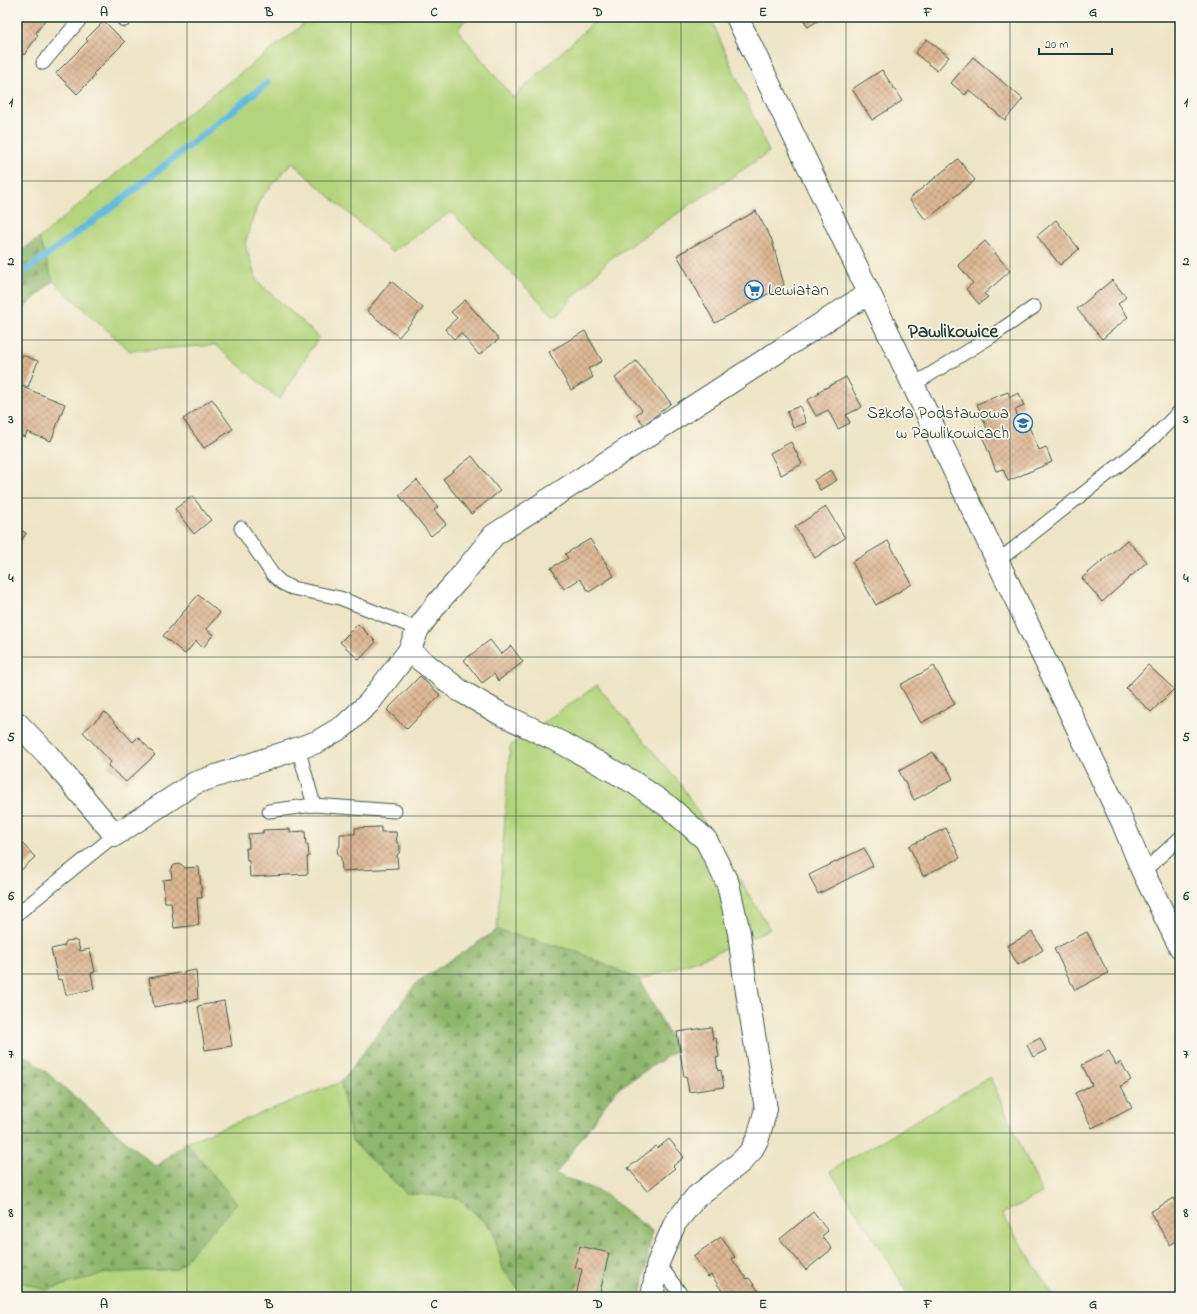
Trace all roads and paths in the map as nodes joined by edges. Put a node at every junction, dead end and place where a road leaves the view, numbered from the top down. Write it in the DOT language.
graph roads {
  1 [pos="82,17"];
  2 [pos="737,17"];
  3 [pos="42,63"];
  4 [pos="869,295"];
  5 [pos="1034,307"];
  6 [pos="913,385"];
  7 [pos="1180,411"];
  8 [pos="241,528"];
  9 [pos="998,561"];
  10 [pos="418,629"];
  11 [pos="409,651"];
  12 [pos="17,723"];
  13 [pos="298,748"];
  14 [pos="314,805"];
  15 [pos="269,810"];
  16 [pos="395,811"];
  17 [pos="116,835"];
  18 [pos="1180,838"];
  19 [pos="1143,872"];
  20 [pos="17,914"];
  21 [pos="1180,947"];
  22 [pos="658,1263"];
  23 [pos="652,1297"];
  24 [pos="683,1297"];
  1 -- 3 [label="lane"];
  2 -- 4 [label="street"];
  4 -- 6 [label="street"];
  4 -- 10 [label="street"];
  5 -- 6 [label="lane"];
  6 -- 9 [label="street"];
  7 -- 9 [label="lane"];
  8 -- 10 [label="lane"];
  9 -- 19 [label="street"];
  10 -- 11 [label="street"];
  11 -- 13 [label="street"];
  11 -- 22 [label="street"];
  12 -- 17 [label="street"];
  13 -- 14 [label="lane"];
  13 -- 17 [label="street"];
  14 -- 15 [label="lane"];
  14 -- 16 [label="lane"];
  17 -- 20 [label="lane"];
  18 -- 19 [label="lane"];
  19 -- 21 [label="street"];
  22 -- 23 [label="street"];
  22 -- 24 [label="lane"];
}
